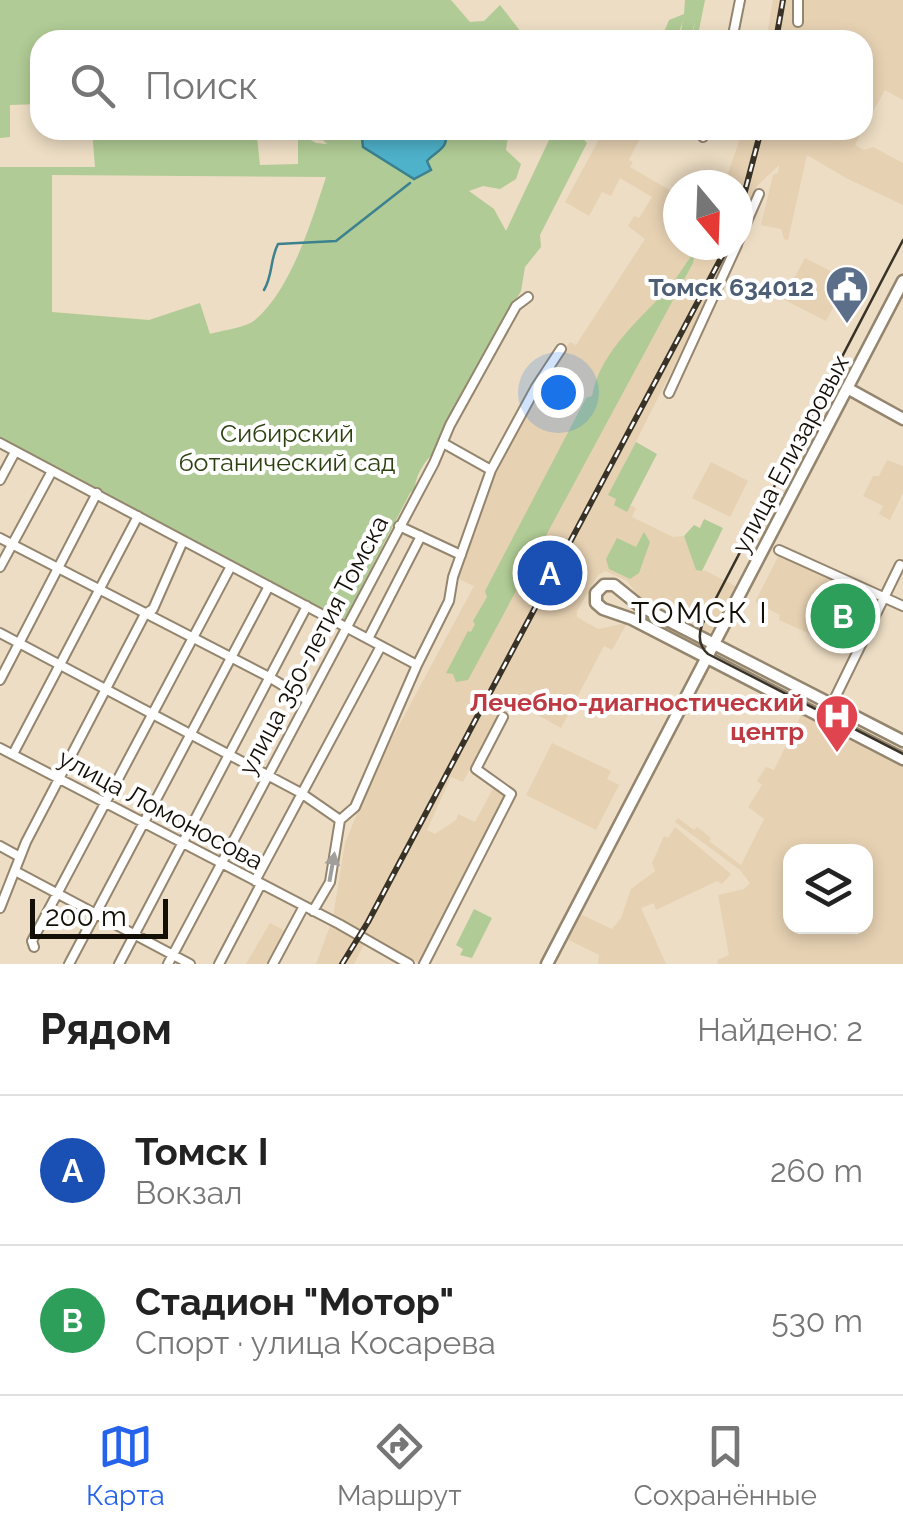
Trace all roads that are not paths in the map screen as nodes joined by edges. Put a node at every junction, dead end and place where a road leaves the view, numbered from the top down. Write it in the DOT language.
graph roads {
  1 [pos="740,0"];
  2 [pos="798,0"];
  3 [pos="798,22"];
  4 [pos="734,30"];
  5 [pos="759,194"];
  6 [pos="753,207"];
  7 [pos="729,260"];
  8 [pos="903,281"];
  9 [pos="528,297"];
  10 [pos="561,350"];
  11 [pos="847,388"];
  12 [pos="668,393"];
  13 [pos="903,419"];
  14 [pos="0,443"];
  15 [pos="443,443"];
  16 [pos="15,452"];
  17 [pos="52,470"];
  18 [pos="490,470"];
  19 [pos="0,480"];
  20 [pos="98,493"];
  21 [pos="138,516"];
  22 [pos="398,526"];
  23 [pos="421,536"];
  24 [pos="0,538"];
  25 [pos="183,541"];
  26 [pos="13,544"];
  27 [pos="779,550"];
  28 [pos="461,556"];
  29 [pos="900,565"];
  30 [pos="231,566"];
  31 [pos="0,567"];
  32 [pos="59,568"];
  33 [pos="269,586"];
  34 [pos="617,588"];
  35 [pos="101,589"];
  36 [pos="884,597"];
  37 [pos="306,606"];
  38 [pos="903,606"];
  39 [pos="606,610"];
  40 [pos="146,614"];
  41 [pos="347,626"];
  42 [pos="0,633"];
  43 [pos="368,637"];
  44 [pos="193,640"];
  45 [pos="18,643"];
  46 [pos="714,643"];
  47 [pos="381,646"];
  48 [pos="706,658"];
  49 [pos="230,659"];
  50 [pos="59,665"];
  51 [pos="416,665"];
  52 [pos="269,677"];
  53 [pos="0,680"];
  54 [pos="106,690"];
  55 [pos="307,700"];
  56 [pos="832,704"];
  57 [pos="153,713"];
  58 [pos="503,717"];
  59 [pos="879,728"];
  60 [pos="190,734"];
  61 [pos="902,740"];
  62 [pos="872,743"];
  63 [pos="0,748"];
  64 [pos="13,754"];
  65 [pos="228,754"];
  66 [pos="898,757"];
  67 [pos="268,774"];
  68 [pos="60,780"];
  69 [pos="301,793"];
  70 [pos="105,802"];
  71 [pos="340,820"];
  72 [pos="142,822"];
  73 [pos="183,843"];
  74 [pos="0,846"];
  75 [pos="20,857"];
  76 [pos="222,865"];
  77 [pos="15,870"];
  78 [pos="258,882"];
  79 [pos="58,894"];
  80 [pos="0,908"];
  81 [pos="309,909"];
  82 [pos="95,914"];
  83 [pos="134,934"];
  84 [pos="34,946"];
  85 [pos="173,954"];
  86 [pos="69,964"];
  87 [pos="119,964"];
  88 [pos="168,964"];
  89 [pos="190,964"];
  90 [pos="219,964"];
  91 [pos="273,964"];
  92 [pos="408,964"];
  93 [pos="424,964"];
  94 [pos="547,964"];
  1 -- 4 [label="street"];
  2 -- 3 [label="street"];
  5 -- 6 [label="street"];
  7 -- 12 [label="street"];
  8 -- 11 [label="main road, улица Елизаровых"];
  9 -- 15 [label="street, улица 350-летия Томска"];
  10 -- 18 [label="street"];
  11 -- 13 [label="main road"];
  11 -- 46 [label="main road, улица Елизаровых"];
  14 -- 16 [label="street"];
  15 -- 18 [label="street"];
  15 -- 22 [label="street, улица 350-летия Томска"];
  16 -- 17 [label="street"];
  16 -- 19 [label="street"];
  17 -- 20 [label="street"];
  17 -- 26 [label="street"];
  18 -- 28 [label="street"];
  20 -- 21 [label="street"];
  20 -- 32 [label="street"];
  21 -- 25 [label="street"];
  21 -- 35 [label="street"];
  22 -- 23 [label="street"];
  22 -- 41 [label="street, улица 350-летия Томска"];
  23 -- 28 [label="street"];
  23 -- 43 [label="street"];
  24 -- 26 [label="street"];
  25 -- 30 [label="street"];
  25 -- 40 [label="street"];
  26 -- 31 [label="street"];
  26 -- 32 [label="street"];
  27 -- 36 [label="street"];
  28 -- 51 [label="street"];
  29 -- 36 [label="street"];
  30 -- 33 [label="street"];
  30 -- 44 [label="street"];
  32 -- 35 [label="street"];
  32 -- 45 [label="street"];
  33 -- 37 [label="street"];
  33 -- 49 [label="street"];
  34 -- 39 [label="main road"];
  34 -- 39 [label="main road"];
  34 -- 46 [label="main road"];
  35 -- 40 [label="street"];
  35 -- 50 [label="street"];
  36 -- 38 [label="street"];
  36 -- 56 [label="street"];
  37 -- 41 [label="street"];
  37 -- 52 [label="street"];
  39 -- 48 [label="main road"];
  40 -- 44 [label="street"];
  40 -- 54 [label="street"];
  41 -- 43 [label="street"];
  41 -- 55 [label="street, улица 350-летия Томска"];
  42 -- 45 [label="street"];
  43 -- 47 [label="street"];
  44 -- 49 [label="street"];
  44 -- 57 [label="street"];
  45 -- 50 [label="street"];
  45 -- 53 [label="street"];
  46 -- 48 [label="main road, улица Елизаровых"];
  46 -- 56 [label="main road"];
  47 -- 51 [label="street"];
  47 -- 69 [label="street"];
  48 -- 62 [label="main road"];
  48 -- 94 [label="main road, улица Елизаровых"];
  49 -- 52 [label="street"];
  49 -- 60 [label="street"];
  50 -- 54 [label="street"];
  50 -- 64 [label="street"];
  51 -- 71 [label="street"];
  52 -- 55 [label="street"];
  52 -- 65 [label="street"];
  54 -- 57 [label="street"];
  54 -- 68 [label="street"];
  55 -- 67 [label="street, улица 350-летия Томска"];
  56 -- 59 [label="main road"];
  57 -- 60 [label="street"];
  57 -- 70 [label="street"];
  58 -- 93 [label="street"];
  59 -- 61 [label="main road"];
  59 -- 62 [label="main road"];
  60 -- 65 [label="street"];
  60 -- 72 [label="street"];
  61 -- 66 [label="main road"];
  62 -- 66 [label="main road"];
  63 -- 64 [label="street, улица Ломоносова"];
  64 -- 68 [label="street, улица Ломоносова"];
  65 -- 67 [label="street"];
  65 -- 73 [label="street"];
  67 -- 69 [label="street"];
  67 -- 76 [label="street, улица 350-летия Томска"];
  68 -- 70 [label="street, улица Ломоносова"];
  68 -- 75 [label="street"];
  69 -- 71 [label="street"];
  69 -- 78 [label="street"];
  70 -- 72 [label="street, улица Ломоносова"];
  70 -- 79 [label="street"];
  81 -- 71 [label="street, one-way"];
  72 -- 73 [label="street, улица Ломоносова"];
  72 -- 82 [label="street"];
  73 -- 76 [label="street, улица Ломоносова"];
  73 -- 83 [label="street"];
  74 -- 75 [label="street"];
  75 -- 77 [label="street"];
  76 -- 78 [label="street, улица Ломоносова"];
  76 -- 85 [label="street, улица 350-летия Томска"];
  77 -- 79 [label="street"];
  77 -- 80 [label="street"];
  78 -- 81 [label="street, улица Ломоносова"];
  78 -- 90 [label="street"];
  79 -- 82 [label="street"];
  79 -- 84 [label="street"];
  81 -- 91 [label="street"];
  81 -- 92 [label="street, улица Ломоносова"];
  82 -- 83 [label="street"];
  82 -- 86 [label="street"];
  83 -- 85 [label="street"];
  83 -- 87 [label="street"];
  85 -- 88 [label="street, улица 350-летия Томска"];
  85 -- 89 [label="street"];
}
